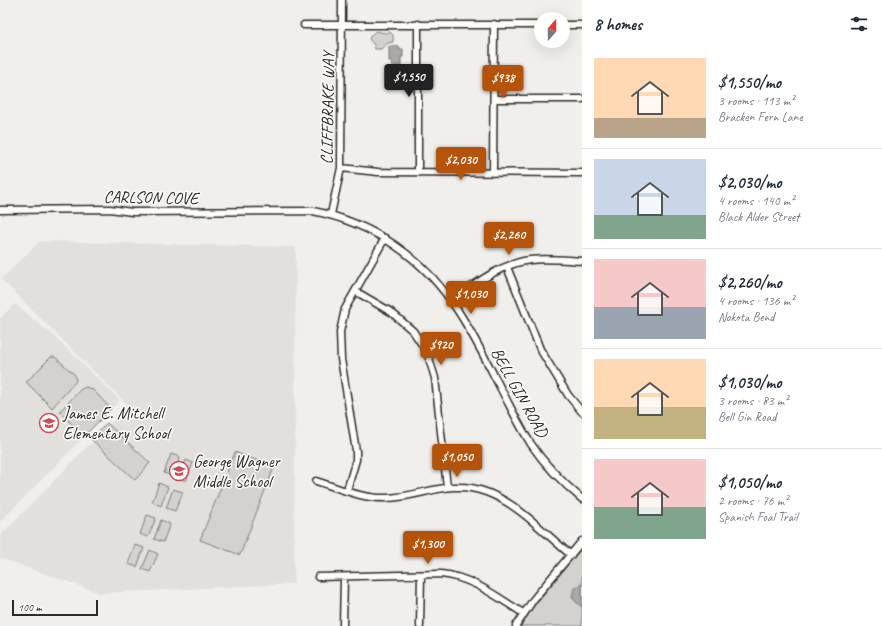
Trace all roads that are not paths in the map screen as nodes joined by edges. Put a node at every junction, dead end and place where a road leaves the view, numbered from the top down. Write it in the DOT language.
graph roads {
  1 [pos="342,0"];
  2 [pos="418,24"];
  3 [pos="494,24"];
  4 [pos="304,25"];
  5 [pos="342,25"];
  6 [pos="534,25"];
  7 [pos="570,25"];
  8 [pos="582,25"];
  9 [pos="494,99"];
  10 [pos="582,99"];
  11 [pos="341,168"];
  12 [pos="418,172"];
  13 [pos="494,172"];
  14 [pos="582,173"];
  15 [pos="0,210"];
  16 [pos="301,212"];
  17 [pos="331,214"];
  18 [pos="385,238"];
  19 [pos="582,261"];
  20 [pos="507,267"];
  21 [pos="355,291"];
  22 [pos="452,301"];
  23 [pos="582,412"];
  24 [pos="316,481"];
  25 [pos="447,486"];
  26 [pos="347,490"];
  27 [pos="582,499"];
  28 [pos="582,541"];
  29 [pos="571,555"];
  30 [pos="421,574"];
  31 [pos="344,576"];
  32 [pos="318,577"];
  33 [pos="523,613"];
  34 [pos="344,626"];
  35 [pos="420,626"];
  36 [pos="516,626"];
  1 -- 5 [label="street, CLIFFBRAKE WAY"];
  2 -- 3 [label="street"];
  2 -- 5 [label="street"];
  2 -- 12 [label="street"];
  3 -- 6 [label="street"];
  3 -- 9 [label="street"];
  4 -- 5 [label="street"];
  5 -- 11 [label="street, CLIFFBRAKE WAY"];
  7 -- 8 [label="street"];
  9 -- 10 [label="street"];
  9 -- 13 [label="street"];
  11 -- 12 [label="street"];
  11 -- 17 [label="street, CLIFFBRAKE WAY"];
  12 -- 13 [label="street"];
  13 -- 14 [label="street"];
  15 -- 16 [label="street, CARLSON COVE"];
  16 -- 17 [label="street, BELL GIN ROAD"];
  17 -- 18 [label="street, BELL GIN ROAD"];
  18 -- 21 [label="street"];
  18 -- 22 [label="street, BELL GIN ROAD"];
  19 -- 20 [label="street"];
  20 -- 22 [label="street"];
  20 -- 23 [label="street"];
  21 -- 25 [label="street"];
  21 -- 26 [label="street"];
  22 -- 27 [label="street, BELL GIN ROAD"];
  24 -- 26 [label="street"];
  25 -- 26 [label="street"];
  25 -- 29 [label="street"];
  28 -- 29 [label="street"];
  29 -- 33 [label="street"];
  30 -- 31 [label="street"];
  30 -- 33 [label="street"];
  30 -- 35 [label="street"];
  31 -- 32 [label="street"];
  31 -- 34 [label="street"];
  33 -- 36 [label="street"];
}
